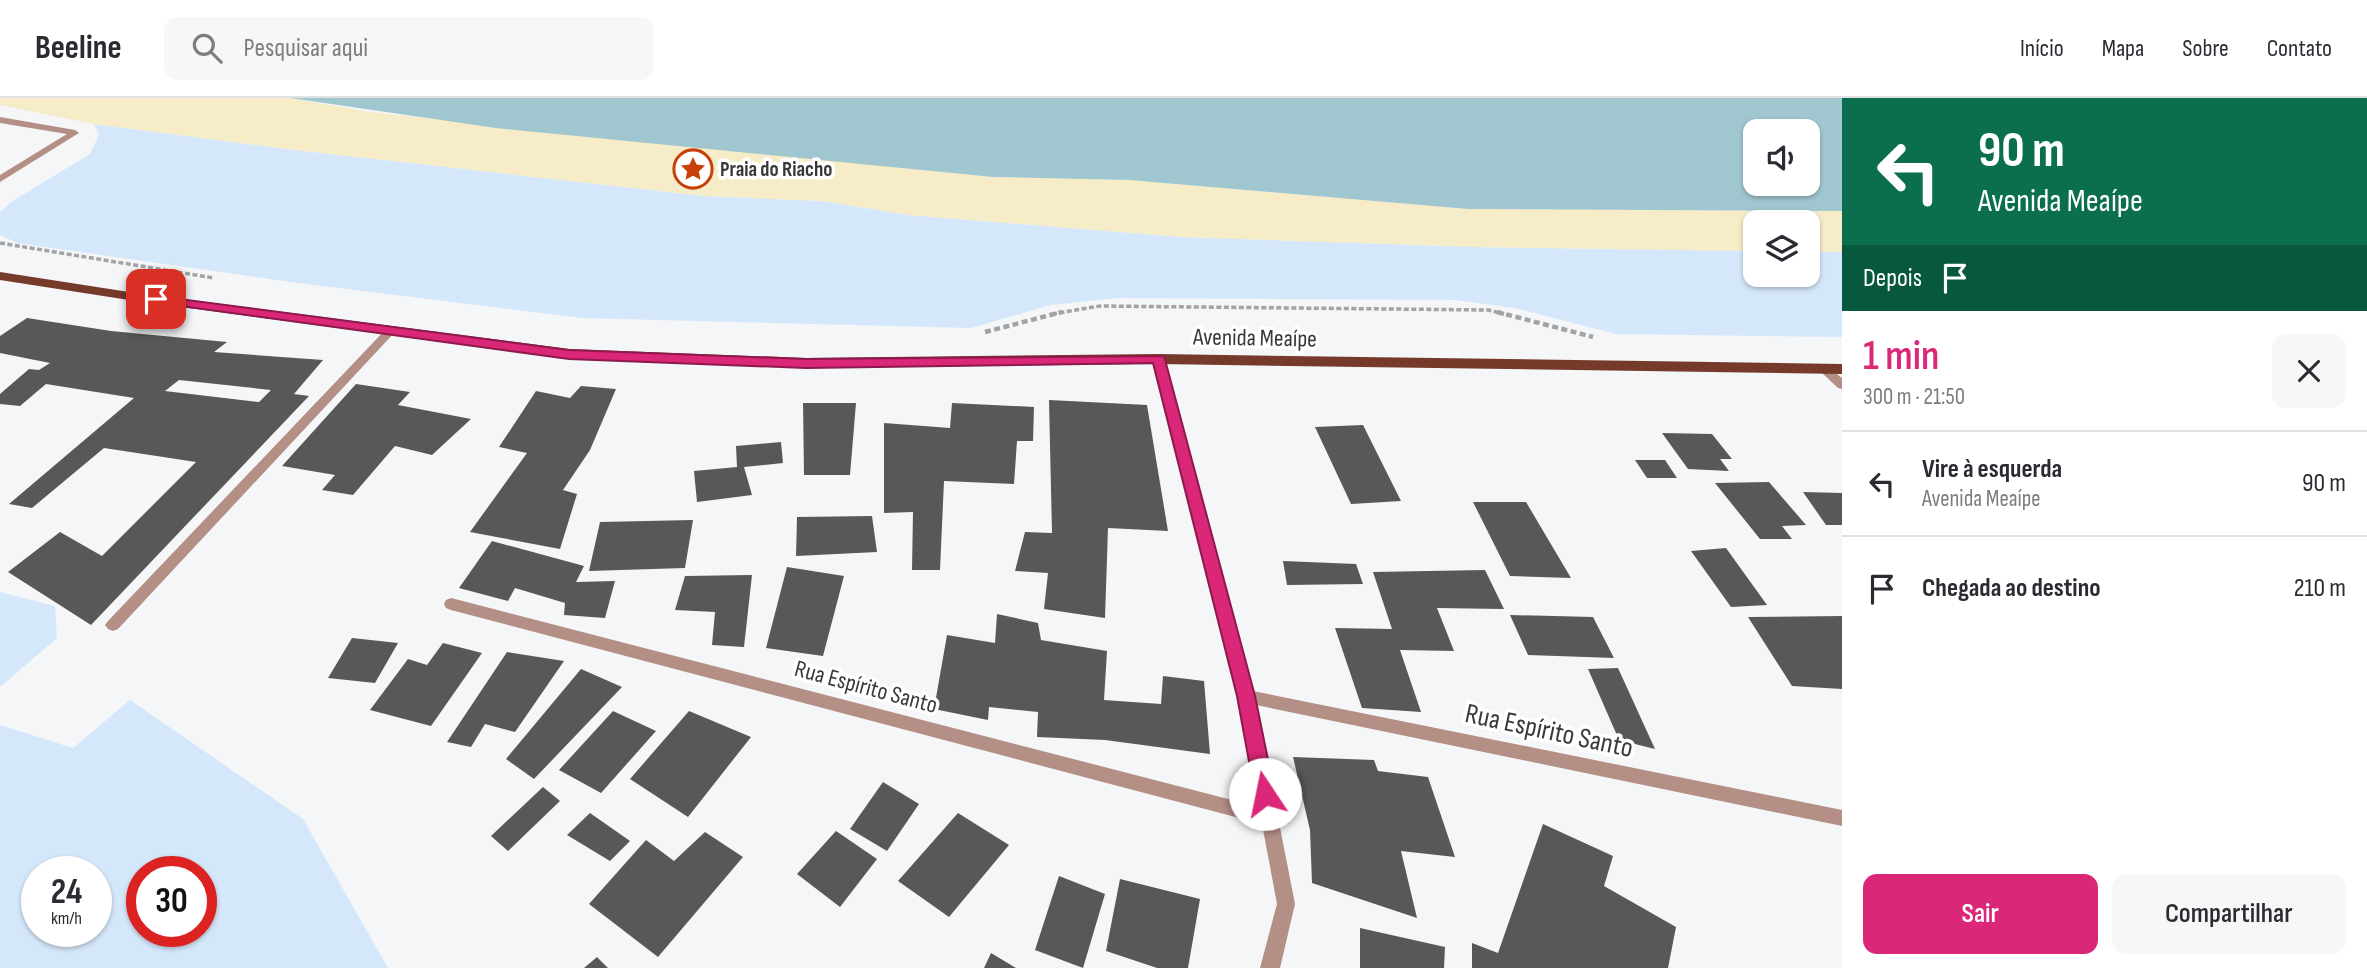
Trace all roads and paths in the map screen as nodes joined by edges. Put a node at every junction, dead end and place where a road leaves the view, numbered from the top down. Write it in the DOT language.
graph roads {
  1 [pos="0,120"];
  2 [pos="0,179"];
  3 [pos="0,243"];
  4 [pos="0,276"];
  5 [pos="224,280"];
  6 [pos="391,330"];
  7 [pos="977,332"];
  8 [pos="1595,337"];
  9 [pos="1159,359"];
  10 [pos="1825,369"];
  11 [pos="1842,369"];
  12 [pos="1842,386"];
  13 [pos="451,604"];
  14 [pos="113,625"];
  15 [pos="1246,696"];
  16 [pos="1270,818"];
  17 [pos="1842,818"];
  18 [pos="1270,968"];
  1 -- 2 [label="street"];
  3 -- 5 [label="path"];
  4 -- 6 [label="main road, Avenida Meaípe"];
  6 -- 9 [label="main road, Avenida Meaípe"];
  6 -- 14 [label="street"];
  7 -- 8 [label="path"];
  9 -- 10 [label="main road, Avenida Meaípe"];
  9 -- 15 [label="street"];
  10 -- 11 [label="main road, Avenida Meaípe"];
  10 -- 12 [label="street"];
  13 -- 16 [label="street, Rua Espírito Santo"];
  15 -- 16 [label="street"];
  15 -- 17 [label="street, Rua Espírito Santo"];
  16 -- 18 [label="street"];
}
